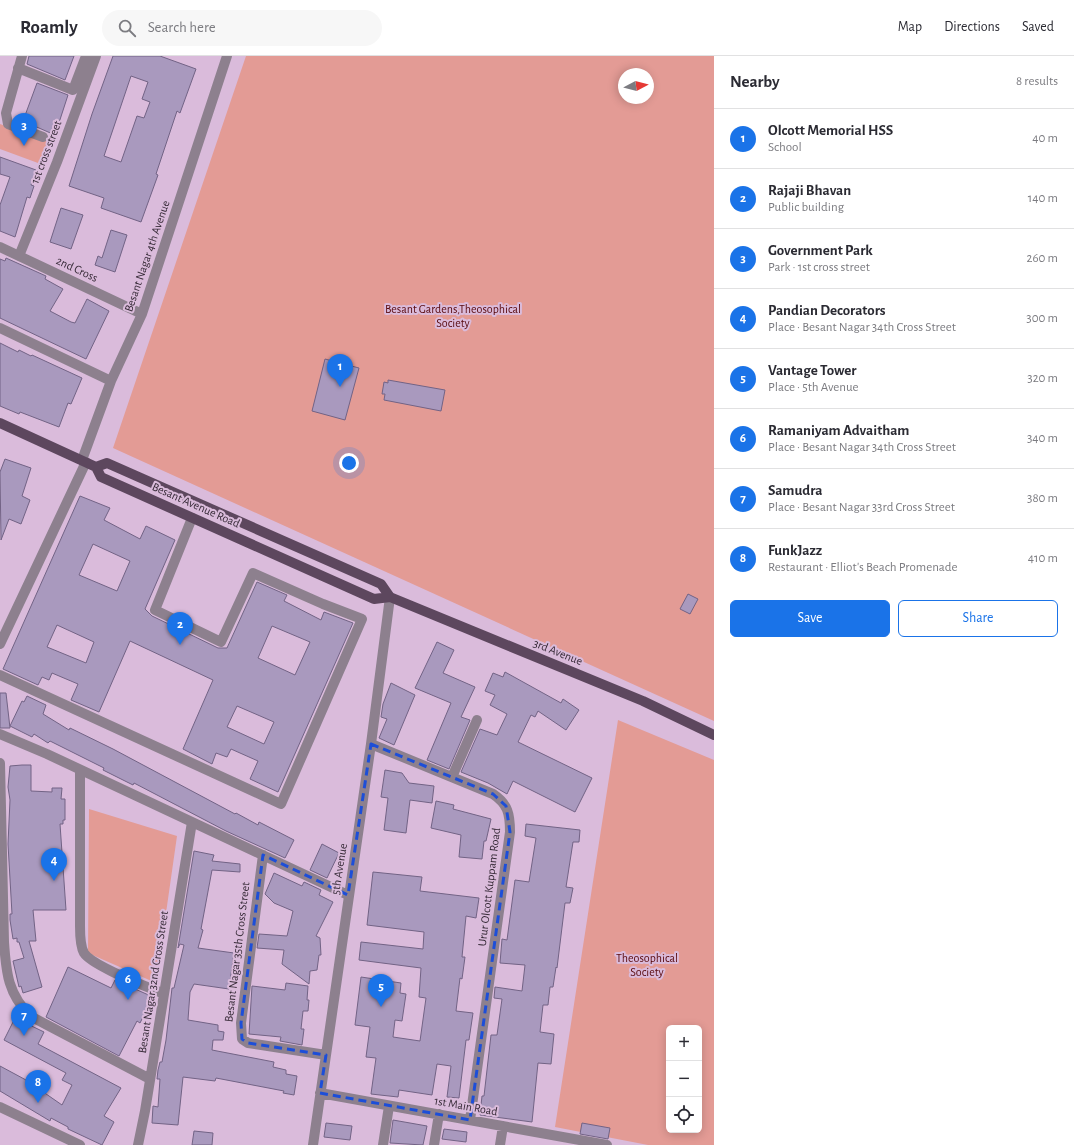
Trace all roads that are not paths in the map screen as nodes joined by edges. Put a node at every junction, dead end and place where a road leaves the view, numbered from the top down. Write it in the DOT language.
graph roads {
  1 [pos="22,56"];
  2 [pos="86,56"];
  3 [pos="96,56"];
  4 [pos="227,56"];
  5 [pos="18,68"];
  6 [pos="44,137"];
  7 [pos="0,247"];
  8 [pos="19,256"];
  9 [pos="142,314"];
  10 [pos="0,328"];
  11 [pos="111,381"];
  12 [pos="0,423"];
  13 [pos="84,461"];
  14 [pos="96,467"];
  15 [pos="192,518"];
  16 [pos="390,597"];
  17 [pos="0,644"];
  18 [pos="0,675"];
  19 [pos="477,720"];
  20 [pos="0,734"];
  21 [pos="714,735"];
  22 [pos="371,744"];
  23 [pos="0,763"];
  24 [pos="80,770"];
  25 [pos="452,777"];
  26 [pos="192,822"];
  27 [pos="263,855"];
  28 [pos="348,896"];
  29 [pos="164,994"];
  30 [pos="326,1055"];
  31 [pos="150,1079"];
  32 [pos="320,1093"];
  33 [pos="389,1106"];
  34 [pos="0,1107"];
  35 [pos="439,1114"];
  36 [pos="470,1120"];
  37 [pos="503,1126"];
  38 [pos="557,1141"];
  39 [pos="80,1145"];
  40 [pos="138,1145"];
  41 [pos="313,1145"];
  42 [pos="382,1145"];
  43 [pos="434,1145"];
  44 [pos="500,1145"];
  45 [pos="606,1145"];
  1 -- 5 [label="street"];
  2 -- 5 [label="street"];
  3 -- 8 [label="street, 1st cross street"];
  4 -- 9 [label="street, Besant Nagar 4th Avenue"];
  5 -- 6 [label="street"];
  7 -- 8 [label="street, 2nd Cross"];
  8 -- 9 [label="street, 2nd Cross"];
  9 -- 11 [label="street, Besant Nagar 4th Avenue"];
  10 -- 11 [label="street"];
  11 -- 13 [label="street, Besant Nagar 4th Avenue"];
  12 -- 13 [label="main road, Besant Avenue Road"];
  13 -- 14 [label="main road, Besant Avenue Road"];
  13 -- 17 [label="street, Besant Nagar 4th Avenue"];
  14 -- 15 [label="main road, Besant Avenue Road"];
  14 -- 16 [label="main road"];
  15 -- 16 [label="main road, Besant Avenue Road"];
  15 -- 18 [label="street"];
  16 -- 21 [label="main road, 3rd Avenue"];
  16 -- 22 [label="street, 5th Avenue"];
  19 -- 25 [label="street"];
  20 -- 24 [label="street"];
  22 -- 25 [label="street, Urur Olcott Kuppam Road"];
  22 -- 28 [label="street, 5th Avenue"];
  23 -- 31 [label="street"];
  24 -- 26 [label="street"];
  24 -- 29 [label="street"];
  25 -- 36 [label="street, Urur Olcott Kuppam Road"];
  26 -- 27 [label="street"];
  26 -- 29 [label="street, Besant Nagar 32nd Cross Street"];
  27 -- 28 [label="street"];
  27 -- 30 [label="street, Besant Nagar 35th Cross Street"];
  28 -- 30 [label="street, 5th Avenue"];
  29 -- 31 [label="street, Besant Nagar 32nd Cross Street"];
  30 -- 32 [label="street, 5th Avenue"];
  31 -- 40 [label="street, Besant Nagar 32nd Cross Street"];
  32 -- 33 [label="street, 1st Main Road"];
  32 -- 41 [label="street, 5th Avenue"];
  33 -- 35 [label="street, 1st Main Road"];
  33 -- 42 [label="street"];
  34 -- 39 [label="street"];
  35 -- 36 [label="street, 1st Main Road"];
  35 -- 43 [label="street"];
  36 -- 37 [label="street, 1st Main Road"];
  37 -- 38 [label="street, 1st Main Road"];
  37 -- 44 [label="street"];
  38 -- 45 [label="street, 1st Main Road"];
}
